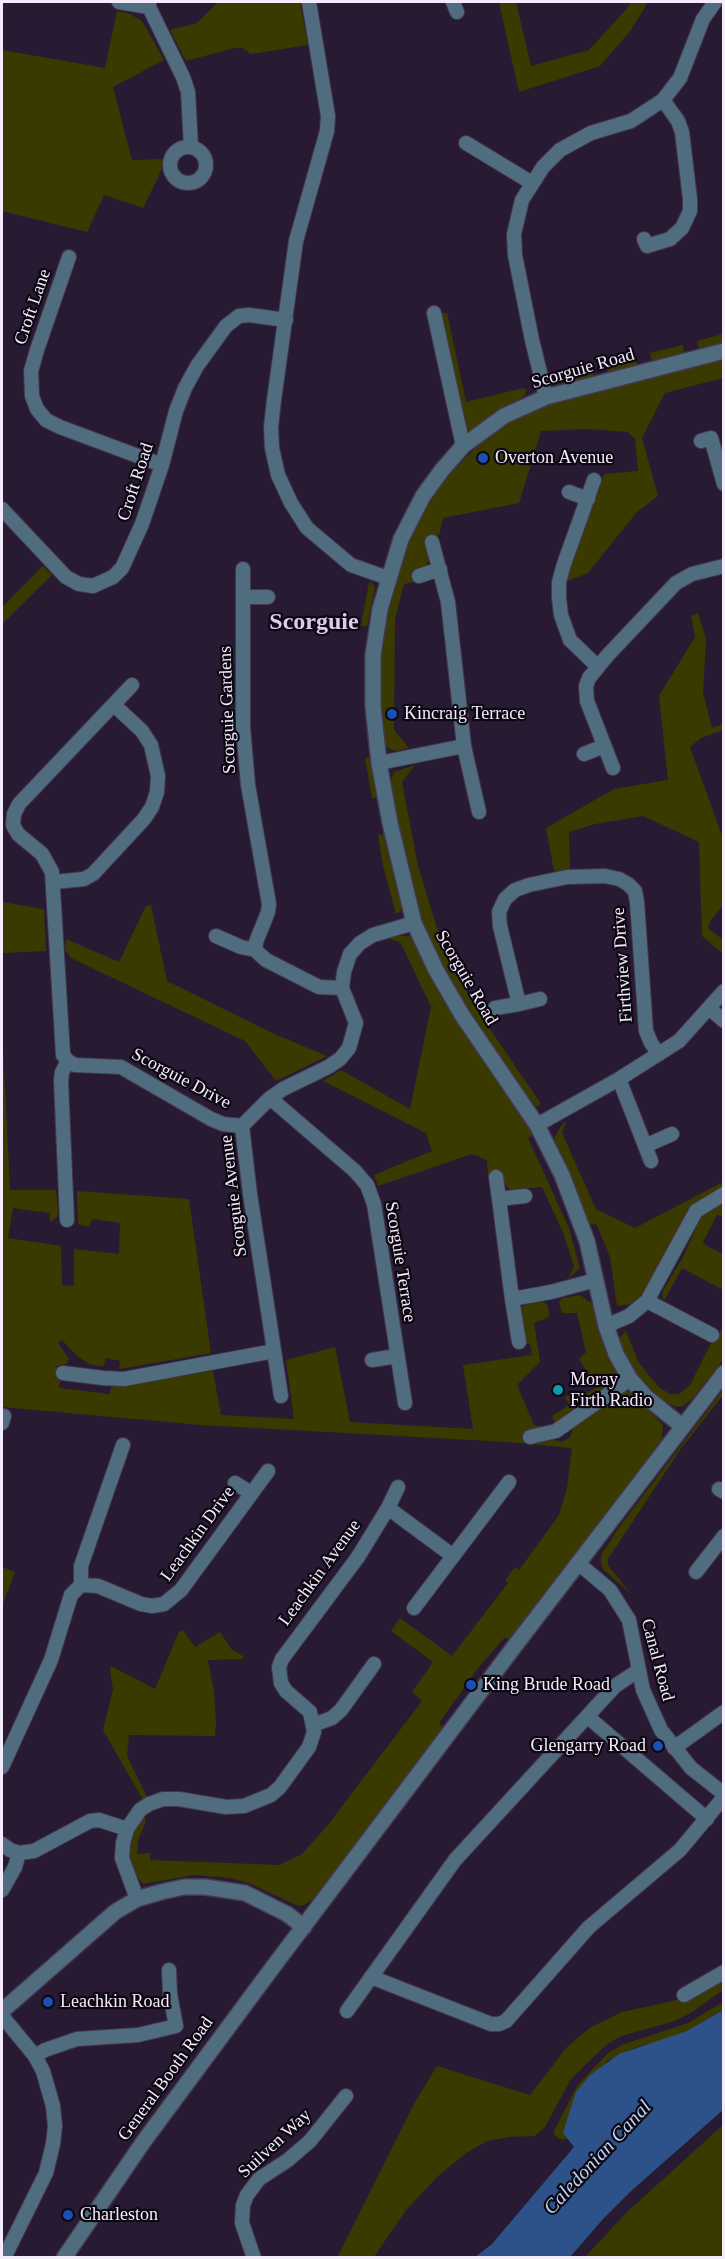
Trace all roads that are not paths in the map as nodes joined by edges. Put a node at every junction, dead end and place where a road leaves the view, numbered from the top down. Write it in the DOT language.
graph roads {
  1 [pos="119,2"];
  2 [pos="309,2"];
  3 [pos="715,2"];
  4 [pos="149,4"];
  5 [pos="663,100"];
  6 [pos="465,143"];
  7 [pos="191,147"];
  8 [pos="532,183"];
  9 [pos="644,239"];
  10 [pos="69,257"];
  11 [pos="434,313"];
  12 [pos="286,320"];
  13 [pos="723,351"];
  14 [pos="546,397"];
  15 [pos="701,441"];
  16 [pos="463,446"];
  17 [pos="162,465"];
  18 [pos="594,480"];
  19 [pos="723,484"];
  20 [pos="569,492"];
  21 [pos="588,499"];
  22 [pos="2,509"];
  23 [pos="432,542"];
  24 [pos="723,566"];
  25 [pos="243,569"];
  26 [pos="440,569"];
  27 [pos="419,576"];
  28 [pos="388,578"];
  29 [pos="243,597"];
  30 [pos="268,597"];
  31 [pos="597,666"];
  32 [pos="132,685"];
  33 [pos="114,705"];
  34 [pos="464,746"];
  35 [pos="604,746"];
  36 [pos="584,754"];
  37 [pos="379,763"];
  38 [pos="614,768"];
  39 [pos="479,812"];
  40 [pos="54,882"];
  41 [pos="414,923"];
  42 [pos="216,936"];
  43 [pos="255,950"];
  44 [pos="342,988"];
  45 [pos="723,991"];
  46 [pos="540,999"];
  47 [pos="519,1004"];
  48 [pos="495,1008"];
  49 [pos="709,1008"];
  50 [pos="723,1021"];
  51 [pos="659,1054"];
  52 [pos="68,1061"];
  53 [pos="619,1079"];
  54 [pos="270,1098"];
  55 [pos="537,1125"];
  56 [pos="242,1126"];
  57 [pos="672,1134"];
  58 [pos="645,1146"];
  59 [pos="651,1161"];
  60 [pos="496,1177"];
  61 [pos="723,1194"];
  62 [pos="525,1196"];
  63 [pos="499,1199"];
  64 [pos="68,1220"];
  65 [pos="596,1280"];
  66 [pos="513,1299"];
  67 [pos="647,1301"];
  68 [pos="606,1326"];
  69 [pos="712,1335"];
  70 [pos="519,1342"];
  71 [pos="274,1351"];
  72 [pos="397,1356"];
  73 [pos="372,1360"];
  74 [pos="63,1373"];
  75 [pos="723,1373"];
  76 [pos="630,1379"];
  77 [pos="281,1396"];
  78 [pos="405,1403"];
  79 [pos="682,1426"];
  80 [pos="530,1437"];
  81 [pos="123,1445"];
  82 [pos="268,1471"];
  83 [pos="509,1482"];
  84 [pos="236,1483"];
  85 [pos="398,1487"];
  86 [pos="251,1493"];
  87 [pos="388,1508"];
  88 [pos="723,1536"];
  89 [pos="453,1556"];
  90 [pos="579,1563"];
  91 [pos="696,1572"];
  92 [pos="81,1585"];
  93 [pos="414,1608"];
  94 [pos="374,1664"];
  95 [pos="639,1670"];
  96 [pos="723,1712"];
  97 [pos="588,1717"];
  98 [pos="313,1725"];
  99 [pos="674,1748"];
  100 [pos="2,1767"];
  101 [pos="723,1795"];
  102 [pos="707,1819"];
  103 [pos="127,1829"];
  104 [pos="2,1844"];
  105 [pos="20,1853"];
  106 [pos="2,1890"];
  107 [pos="137,1899"];
  108 [pos="304,1927"];
  109 [pos="169,1970"];
  110 [pos="723,1972"];
  111 [pos="371,1977"];
  112 [pos="684,1995"];
  113 [pos="347,2011"];
  114 [pos="2,2014"];
  115 [pos="35,2056"];
  116 [pos="345,2096"];
  117 [pos="8,2234"];
  118 [pos="4,2258"];
  119 [pos="64,2258"];
  120 [pos="254,2258"];
  1 -- 4 [label="street"];
  2 -- 12 [label="street"];
  3 -- 5 [label="street"];
  4 -- 7 [label="street"];
  5 -- 8 [label="street"];
  5 -- 9 [label="street"];
  6 -- 8 [label="street"];
  8 -- 14 [label="street"];
  10 -- 17 [label="street, Croft Lane"];
  11 -- 16 [label="street"];
  12 -- 17 [label="street, Croft Road"];
  12 -- 28 [label="street"];
  13 -- 14 [label="street, Scorguie Road"];
  14 -- 16 [label="street, Scorguie Road"];
  15 -- 19 [label="street"];
  16 -- 28 [label="street, Scorguie Road"];
  17 -- 22 [label="street, Croft Road"];
  18 -- 21 [label="street"];
  20 -- 21 [label="street"];
  21 -- 31 [label="street"];
  23 -- 26 [label="street"];
  24 -- 31 [label="street"];
  25 -- 29 [label="street, Scorguie Gardens"];
  26 -- 27 [label="street"];
  26 -- 34 [label="street"];
  28 -- 37 [label="street, Scorguie Road"];
  29 -- 30 [label="street"];
  29 -- 43 [label="street, Scorguie Gardens"];
  31 -- 35 [label="street"];
  32 -- 33 [label="street"];
  33 -- 40 [label="street"];
  33 -- 40 [label="street"];
  34 -- 37 [label="street"];
  34 -- 39 [label="street"];
  35 -- 36 [label="street"];
  35 -- 38 [label="street"];
  37 -- 41 [label="street, Scorguie Road"];
  40 -- 52 [label="street"];
  41 -- 44 [label="street"];
  41 -- 55 [label="street, Scorguie Road"];
  42 -- 43 [label="street"];
  43 -- 44 [label="street"];
  44 -- 54 [label="street, Scorguie Avenue"];
  45 -- 49 [label="street"];
  46 -- 47 [label="street"];
  47 -- 48 [label="street"];
  47 -- 51 [label="street, Firthview Drive"];
  49 -- 50 [label="street"];
  49 -- 51 [label="street"];
  51 -- 53 [label="street"];
  52 -- 56 [label="street, Scorguie Drive"];
  52 -- 64 [label="street"];
  53 -- 55 [label="street"];
  53 -- 58 [label="street"];
  54 -- 56 [label="street, Scorguie Avenue"];
  54 -- 72 [label="street, Scorguie Terrace"];
  55 -- 65 [label="street, Scorguie Road"];
  56 -- 71 [label="street, Scorguie Avenue"];
  57 -- 58 [label="street"];
  58 -- 59 [label="street"];
  60 -- 63 [label="street"];
  61 -- 67 [label="street"];
  62 -- 63 [label="street"];
  63 -- 66 [label="street"];
  65 -- 66 [label="street"];
  65 -- 68 [label="street, Scorguie Road"];
  66 -- 70 [label="street"];
  67 -- 68 [label="street"];
  67 -- 69 [label="street"];
  68 -- 76 [label="street, Scorguie Road"];
  71 -- 74 [label="street"];
  71 -- 77 [label="street, Scorguie Avenue"];
  72 -- 73 [label="street"];
  72 -- 78 [label="street, Scorguie Terrace"];
  75 -- 79 [label="street"];
  76 -- 79 [label="street, Scorguie Road"];
  76 -- 80 [label="street"];
  79 -- 90 [label="street"];
  81 -- 92 [label="street"];
  82 -- 86 [label="street, Leachkin Drive"];
  83 -- 89 [label="street"];
  84 -- 86 [label="street"];
  85 -- 87 [label="street, Leachkin Avenue"];
  86 -- 92 [label="street, Leachkin Drive"];
  87 -- 89 [label="street"];
  87 -- 98 [label="street, Leachkin Avenue"];
  88 -- 91 [label="street"];
  89 -- 93 [label="street"];
  90 -- 95 [label="street, Canal Road"];
  90 -- 108 [label="street"];
  92 -- 100 [label="street"];
  94 -- 98 [label="street"];
  95 -- 97 [label="street"];
  95 -- 99 [label="street, Canal Road"];
  96 -- 99 [label="street"];
  97 -- 102 [label="street"];
  97 -- 111 [label="street"];
  98 -- 103 [label="street"];
  99 -- 101 [label="street, Canal Road"];
  101 -- 102 [label="street"];
  102 -- 111 [label="street"];
  103 -- 105 [label="street"];
  103 -- 107 [label="street"];
  104 -- 105 [label="street"];
  105 -- 106 [label="street"];
  107 -- 108 [label="street"];
  107 -- 114 [label="street"];
  108 -- 119 [label="street, General Booth Road"];
  109 -- 115 [label="street"];
  110 -- 112 [label="street"];
  111 -- 113 [label="street"];
  114 -- 115 [label="street"];
  115 -- 117 [label="street"];
  116 -- 120 [label="street, Suilven Way"];
  117 -- 118 [label="street"];
}
